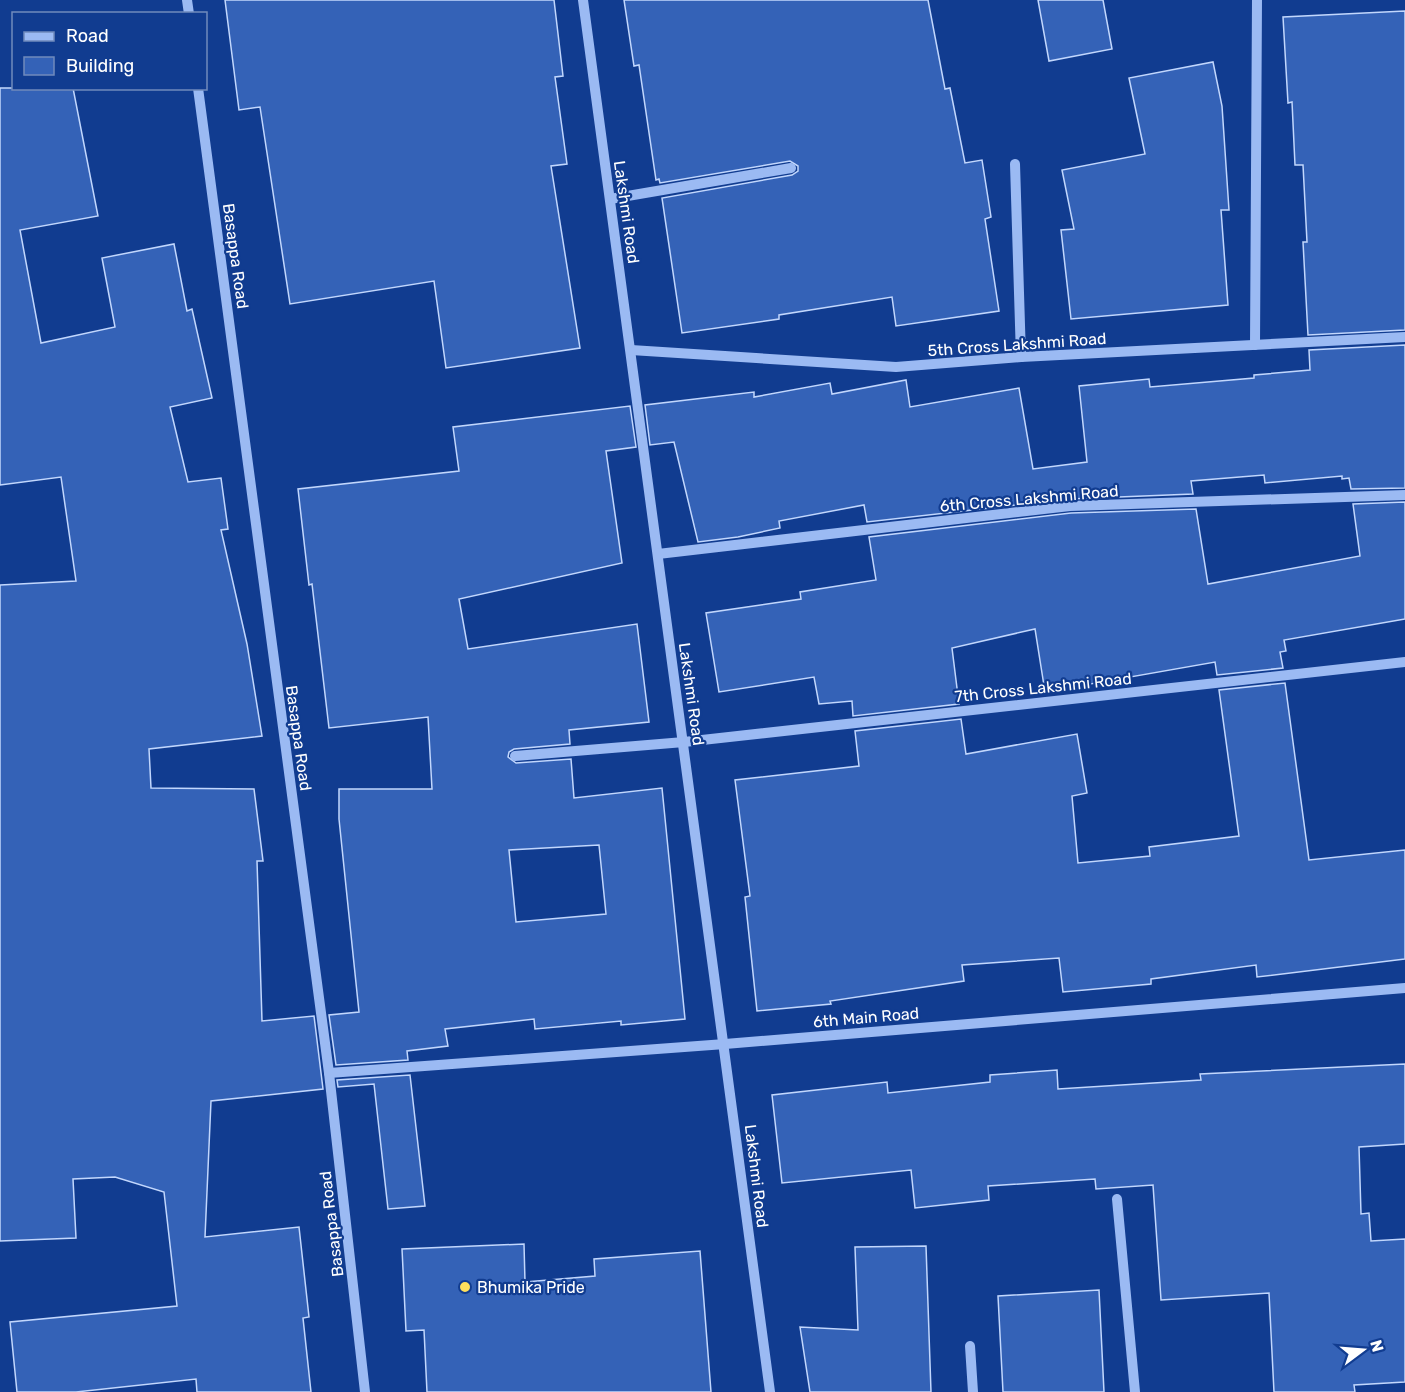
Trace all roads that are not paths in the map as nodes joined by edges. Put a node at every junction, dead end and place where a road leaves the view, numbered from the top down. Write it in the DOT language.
graph roads {
  1 [pos="583,0"];
  2 [pos="1257,0"];
  3 [pos="198,90"];
  4 [pos="1015,164"];
  5 [pos="791,168"];
  6 [pos="610,199"];
  7 [pos="1405,337"];
  8 [pos="1255,345"];
  9 [pos="631,350"];
  10 [pos="1021,357"];
  11 [pos="1405,495"];
  12 [pos="658,554"];
  13 [pos="1405,662"];
  14 [pos="684,742"];
  15 [pos="515,756"];
  16 [pos="1405,988"];
  17 [pos="725,1044"];
  18 [pos="329,1073"];
  19 [pos="1117,1199"];
  20 [pos="970,1346"];
  21 [pos="365,1392"];
  22 [pos="770,1392"];
  23 [pos="973,1392"];
  24 [pos="1135,1392"];
  1 -- 6 [label="street, Lakshmi Road"];
  2 -- 8 [label="street"];
  3 -- 18 [label="street, Basappa Road"];
  4 -- 10 [label="street"];
  5 -- 6 [label="street"];
  6 -- 9 [label="street, Lakshmi Road"];
  7 -- 8 [label="street, 5th Cross Lakshmi Road"];
  8 -- 10 [label="street, 5th Cross Lakshmi Road"];
  9 -- 10 [label="street, 5th Cross Lakshmi Road"];
  9 -- 12 [label="street, Lakshmi Road"];
  11 -- 12 [label="street, 6th Cross Lakshmi Road"];
  12 -- 14 [label="street, Lakshmi Road"];
  13 -- 14 [label="street, 7th Cross Lakshmi Road"];
  14 -- 15 [label="street, 7th Cross Lakshmi Road"];
  14 -- 17 [label="street, Lakshmi Road"];
  16 -- 17 [label="street, 6th Main Road"];
  17 -- 18 [label="street, 6th Main Road"];
  17 -- 22 [label="street, Lakshmi Road"];
  18 -- 21 [label="street, Basappa Road"];
  19 -- 24 [label="street"];
  20 -- 23 [label="street"];
}
